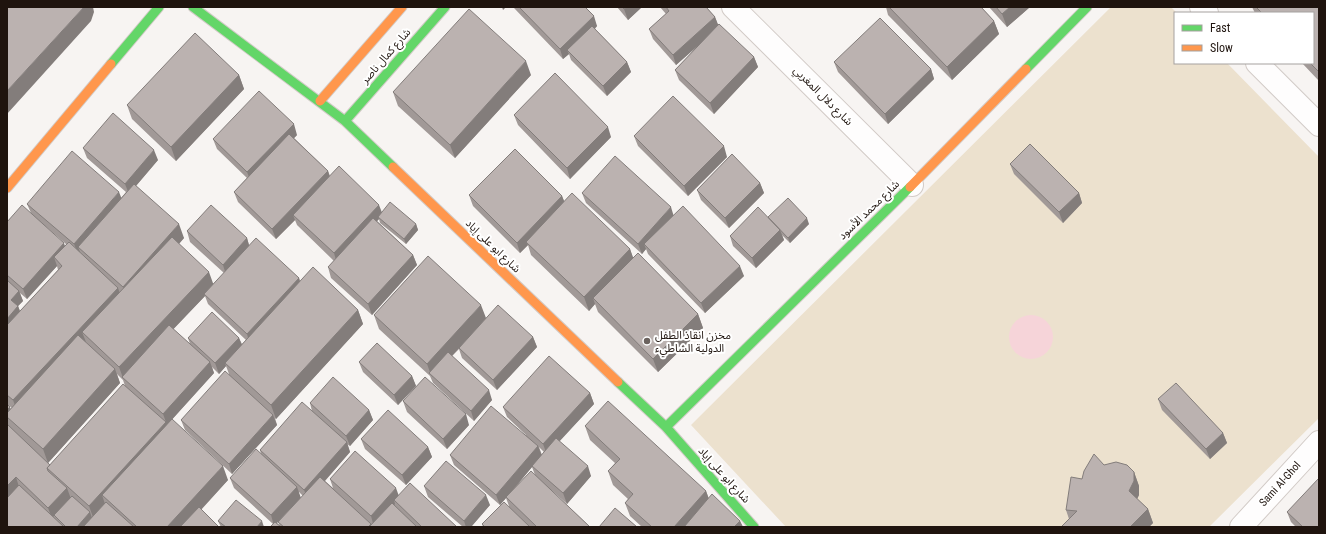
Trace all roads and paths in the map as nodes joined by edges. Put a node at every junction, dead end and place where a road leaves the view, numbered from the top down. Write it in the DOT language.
graph roads {
  1 [pos="159,7"];
  2 [pos="193,7"];
  3 [pos="402,7"];
  4 [pos="445,7"];
  5 [pos="733,7"];
  6 [pos="1087,7"];
  7 [pos="1258,64"];
  8 [pos="320,101"];
  9 [pos="345,121"];
  10 [pos="1319,125"];
  11 [pos="912,185"];
  12 [pos="7,188"];
  13 [pos="666,428"];
  14 [pos="1319,442"];
  15 [pos="1248,525"];
  16 [pos="754,527"];
  1 -- 12 [label="street"];
  2 -- 8 [label="street, شارع ابو على إياد"];
  3 -- 8 [label="street, شارع كمال ناصر"];
  4 -- 9 [label="street, شارع كمال ناصر"];
  5 -- 11 [label="street, شارع دلال المغربي"];
  6 -- 11 [label="street, شارع محمد الأسود"];
  7 -- 10 [label="street"];
  8 -- 9 [label="street, شارع ابو على إياد"];
  9 -- 13 [label="street, شارع ابو على إياد"];
  11 -- 13 [label="street, شارع محمد الأسود"];
  13 -- 16 [label="street, شارع ابو على إياد"];
  14 -- 15 [label="street, Sami Al-Ghol"];
}
